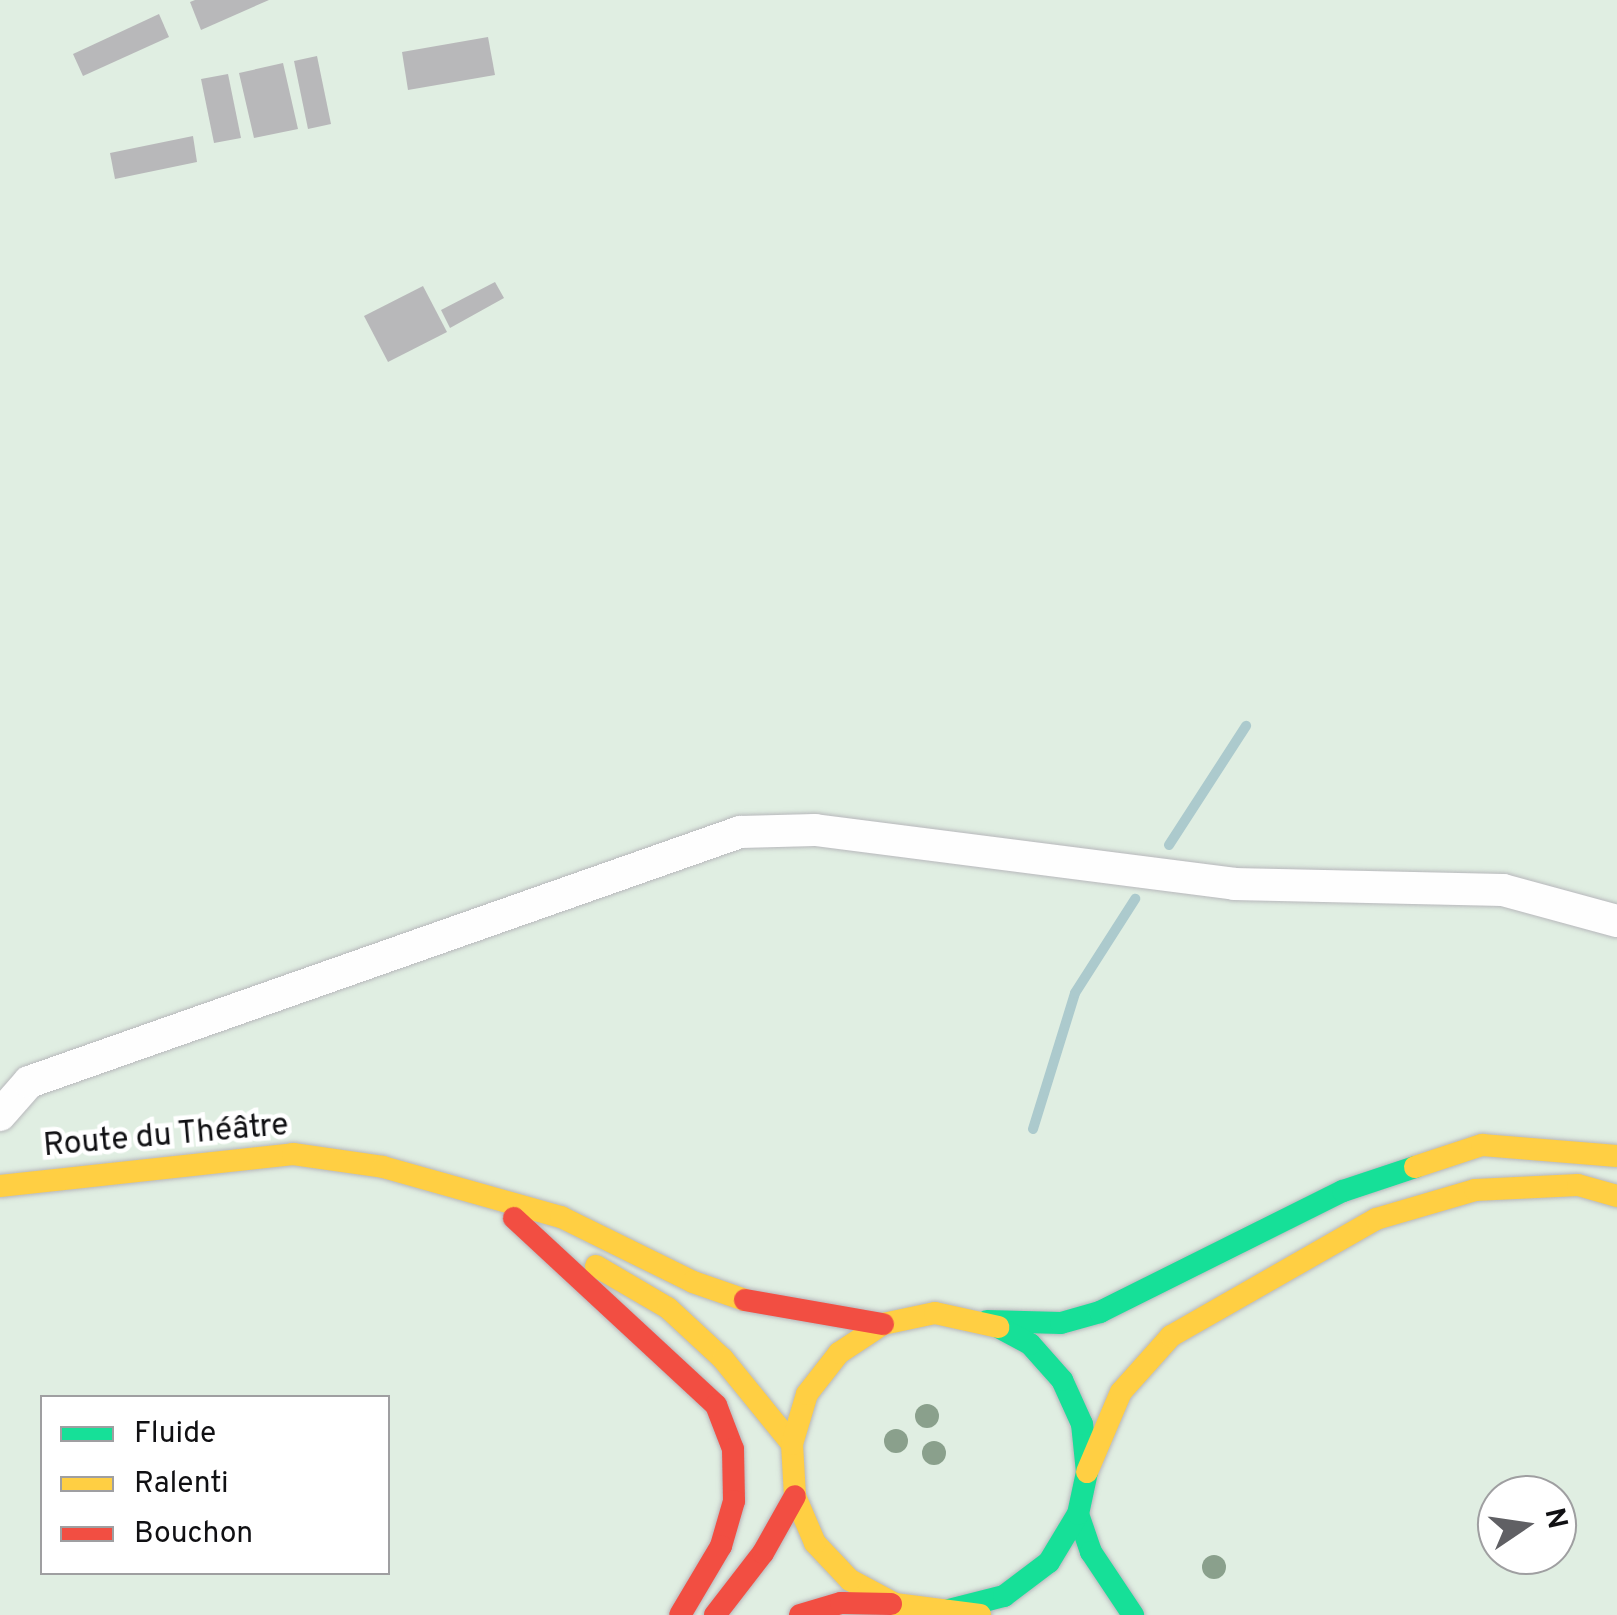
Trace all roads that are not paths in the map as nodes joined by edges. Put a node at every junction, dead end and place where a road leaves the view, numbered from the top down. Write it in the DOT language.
graph roads {
  1 [pos="1617,921"];
  2 [pos="0,1115"];
  3 [pos="1617,1156"];
  4 [pos="457,1183"];
  5 [pos="0,1186"];
  6 [pos="1617,1196"];
  7 [pos="514,1218"];
  8 [pos="988,1321"];
  9 [pos="882,1324"];
  10 [pos="792,1444"];
  11 [pos="1087,1472"];
  12 [pos="795,1496"];
  13 [pos="1078,1514"];
  14 [pos="895,1604"];
  15 [pos="949,1610"];
  16 [pos="680,1615"];
  17 [pos="715,1615"];
  18 [pos="800,1615"];
  19 [pos="980,1615"];
  20 [pos="1133,1615"];
  1 -- 2 [label="street"];
  3 -- 8 [label="main road"];
  4 -- 5 [label="main road, Route du Théâtre"];
  4 -- 7 [label="main road, Route du Théâtre"];
  4 -- 9 [label="main road, Route du Théâtre"];
  6 -- 11 [label="main road"];
  7 -- 10 [label="main road, Route du Théâtre"];
  7 -- 16 [label="main road"];
  8 -- 9 [label="main road"];
  8 -- 11 [label="main road"];
  9 -- 10 [label="main road"];
  10 -- 12 [label="main road"];
  11 -- 13 [label="main road"];
  12 -- 14 [label="main road"];
  12 -- 17 [label="main road"];
  13 -- 15 [label="main road"];
  13 -- 20 [label="main road"];
  14 -- 15 [label="main road"];
  14 -- 18 [label="main road"];
  15 -- 19 [label="main road"];
}
